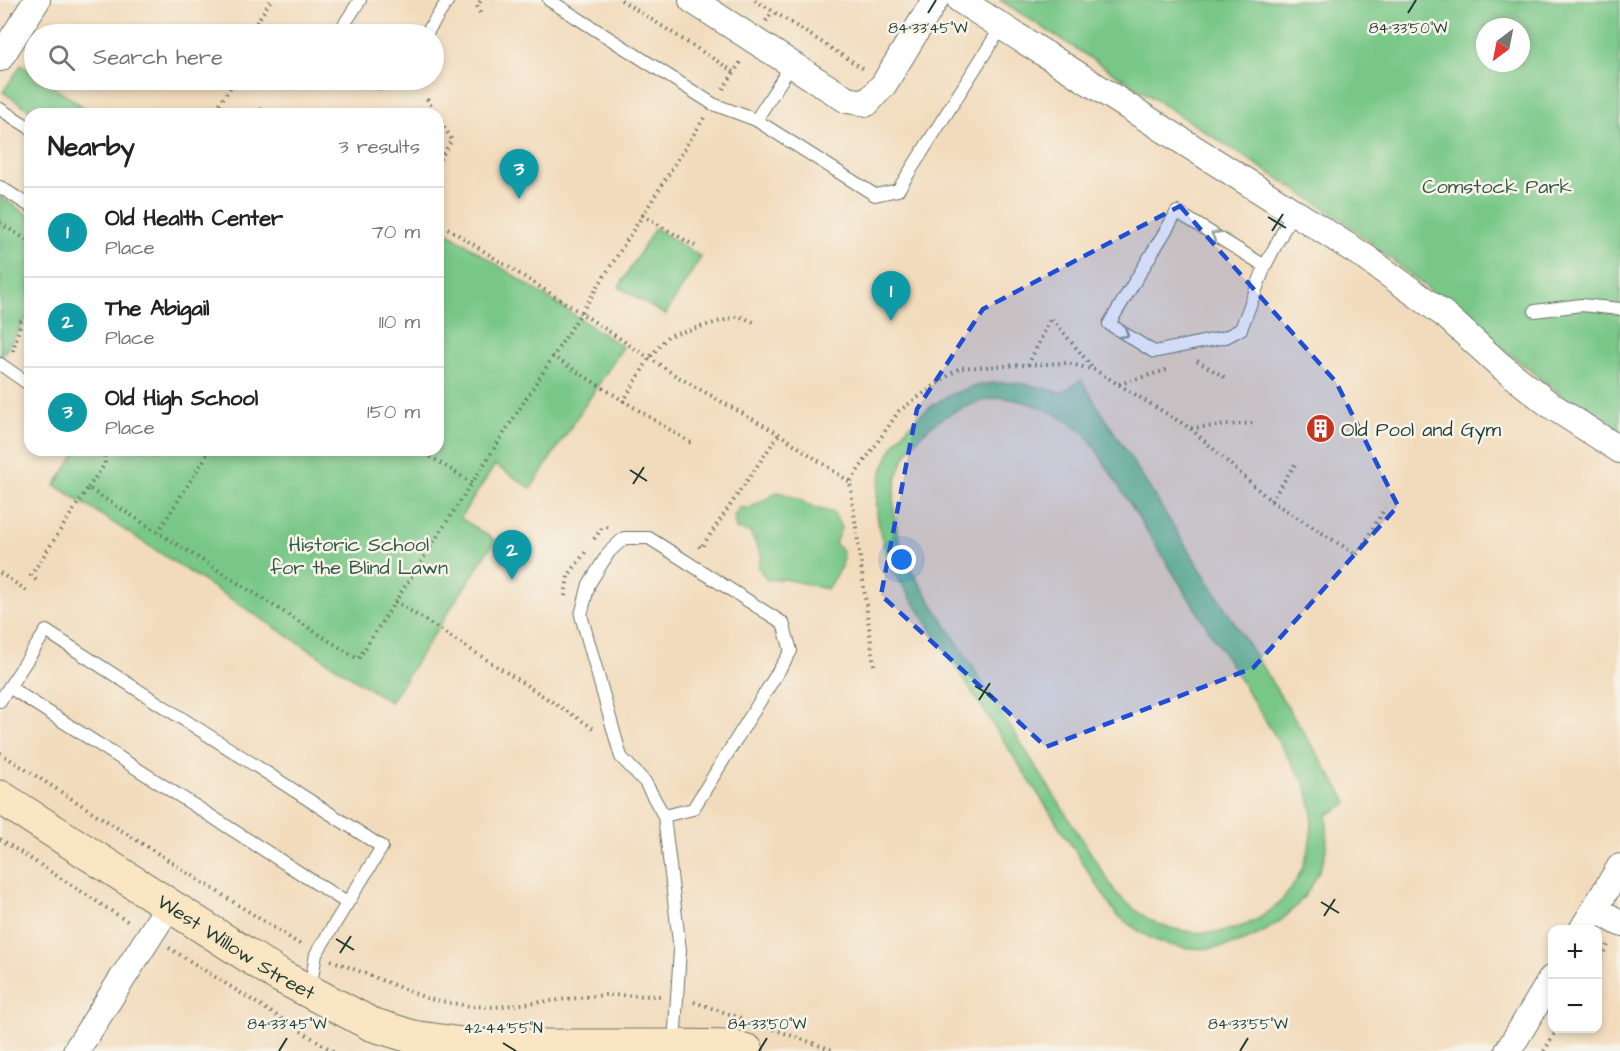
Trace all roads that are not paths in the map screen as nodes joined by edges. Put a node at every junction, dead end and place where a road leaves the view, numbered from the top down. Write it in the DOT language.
graph roads {
  1 [pos="37,0"];
  2 [pos="360,0"];
  3 [pos="448,0"];
  4 [pos="549,0"];
  5 [pos="692,0"];
  6 [pos="935,0"];
  7 [pos="960,0"];
  8 [pos="344,24"];
  9 [pos="432,24"];
  10 [pos="1002,26"];
  11 [pos="0,58"];
  12 [pos="792,64"];
  13 [pos="0,109"];
  14 [pos="756,120"];
  15 [pos="24,124"];
  16 [pos="0,187"];
  17 [pos="24,202"];
  18 [pos="1293,212"];
  19 [pos="1265,266"];
  20 [pos="1620,309"];
  21 [pos="1535,310"];
  22 [pos="0,364"];
  23 [pos="24,381"];
  24 [pos="1620,450"];
  25 [pos="9,687"];
  26 [pos="0,701"];
  27 [pos="0,796"];
  28 [pos="664,816"];
  29 [pos="1620,867"];
  30 [pos="346,903"];
  31 [pos="168,907"];
  32 [pos="1589,919"];
  33 [pos="1620,923"];
  34 [pos="1551,979"];
  35 [pos="310,993"];
  36 [pos="750,1031"];
  37 [pos="674,1046"];
  38 [pos="475,1048"];
  39 [pos="635,1049"];
  40 [pos="76,1051"];
  41 [pos="1508,1051"];
  1 -- 11 [label="street"];
  2 -- 8 [label="lane"];
  3 -- 9 [label="lane"];
  4 -- 14 [label="lane"];
  5 -- 12 [label="street"];
  6 -- 12 [label="street"];
  7 -- 10 [label="street"];
  10 -- 14 [label="lane"];
  10 -- 18 [label="street"];
  12 -- 14 [label="lane"];
  13 -- 15 [label="lane"];
  16 -- 17 [label="lane"];
  18 -- 19 [label="lane"];
  18 -- 24 [label="street"];
  19 -- 19 [label="lane, one-way"];
  20 -- 21 [label="lane"];
  22 -- 23 [label="lane"];
  25 -- 26 [label="lane"];
  25 -- 30 [label="lane"];
  25 -- 30 [label="lane"];
  27 -- 31 [label="street, West Willow Street"];
  28 -- 28 [label="lane"];
  28 -- 37 [label="lane"];
  29 -- 32 [label="street"];
  30 -- 35 [label="lane"];
  31 -- 35 [label="street, West Willow Street"];
  31 -- 40 [label="street"];
  32 -- 33 [label="street"];
  34 -- 41 [label="street"];
  35 -- 38 [label="street, West Willow Street"];
  36 -- 37 [label="street, West Willow Street"];
  37 -- 39 [label="street, West Willow Street"];
  38 -- 39 [label="street, West Willow Street"];
}
